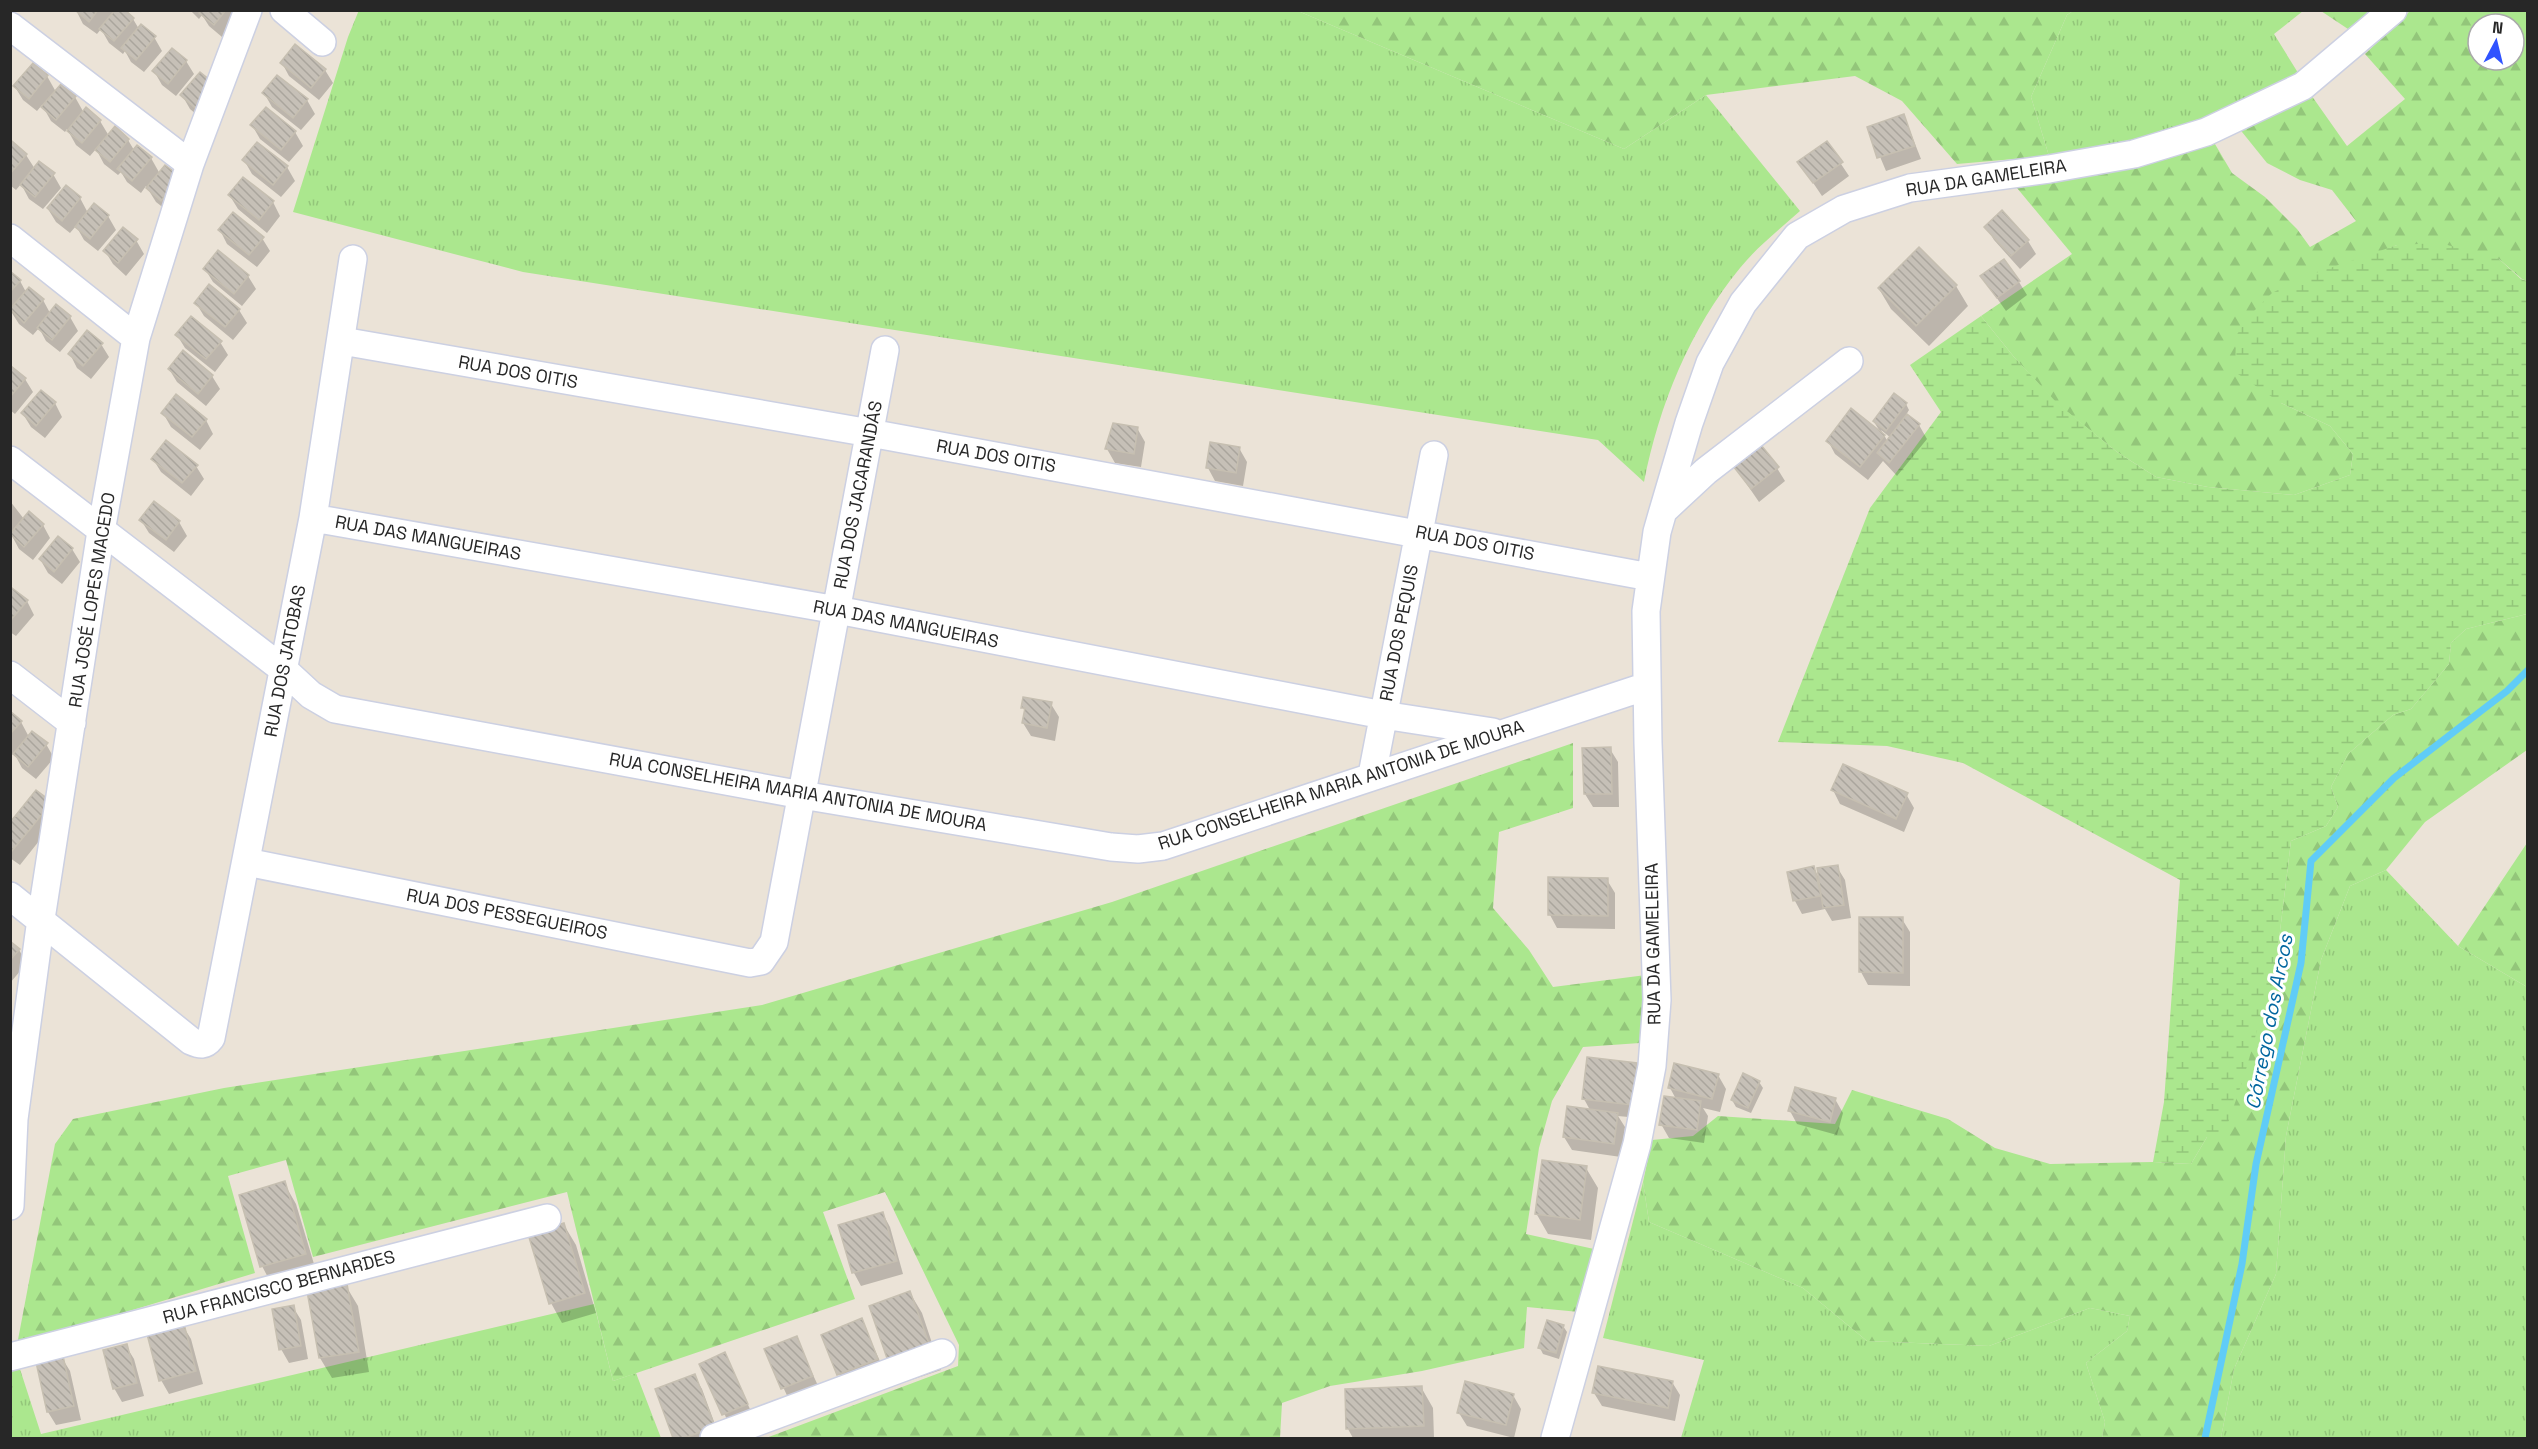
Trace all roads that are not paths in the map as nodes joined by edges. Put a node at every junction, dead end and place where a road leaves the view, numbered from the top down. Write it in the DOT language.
graph roads {
  1 [pos="248,10"];
  2 [pos="284,10"];
  3 [pos="2393,10"];
  4 [pos="10,26"];
  5 [pos="322,42"];
  6 [pos="190,164"];
  7 [pos="10,238"];
  8 [pos="353,259"];
  9 [pos="136,338"];
  10 [pos="342,341"];
  11 [pos="885,350"];
  12 [pos="1849,361"];
  13 [pos="870,433"];
  14 [pos="1434,455"];
  15 [pos="10,460"];
  16 [pos="1663,511"];
  17 [pos="313,518"];
  18 [pos="101,531"];
  19 [pos="1419,532"];
  20 [pos="1650,577"];
  21 [pos="837,610"];
  22 [pos="284,670"];
  23 [pos="10,675"];
  24 [pos="1647,686"];
  25 [pos="1383,715"];
  26 [pos="72,723"];
  27 [pos="1499,734"];
  28 [pos="1372,775"];
  29 [pos="802,795"];
  30 [pos="246,862"];
  31 [pos="10,896"];
  32 [pos="41,919"];
  33 [pos="766,957"];
  34 [pos="12,1118"];
  35 [pos="10,1206"];
  36 [pos="547,1218"];
  37 [pos="942,1353"];
  38 [pos="10,1357"];
  39 [pos="714,1438"];
  40 [pos="1555,1438"];
  1 -- 6 [label="street, RUA JOSÉ LOPES MACEDO"];
  2 -- 5 [label="street"];
  3 -- 16 [label="street, RUA DA GAMELEIRA"];
  4 -- 6 [label="street"];
  6 -- 9 [label="street, RUA JOSÉ LOPES MACEDO"];
  7 -- 9 [label="street"];
  8 -- 10 [label="street, RUA DOS JATOBAS"];
  9 -- 18 [label="street, RUA JOSÉ LOPES MACEDO"];
  10 -- 13 [label="street, RUA DOS OITIS"];
  10 -- 17 [label="street, RUA DOS JATOBAS"];
  11 -- 13 [label="street, RUA DOS JACARANDÁS"];
  12 -- 16 [label="street"];
  13 -- 19 [label="street, RUA DOS OITIS"];
  13 -- 21 [label="street, RUA DOS JACARANDÁS"];
  14 -- 19 [label="street, RUA DOS PEQUIS"];
  15 -- 18 [label="street, RUA CONSELHEIRA MARIA ANTONIA DE MOURA"];
  16 -- 20 [label="street, RUA DA GAMELEIRA"];
  17 -- 21 [label="street, RUA DAS MANGUEIRAS"];
  17 -- 22 [label="street, RUA DOS JATOBAS"];
  18 -- 22 [label="street, RUA CONSELHEIRA MARIA ANTONIA DE MOURA"];
  18 -- 26 [label="street, RUA JOSÉ LOPES MACEDO"];
  19 -- 20 [label="street, RUA DOS OITIS"];
  19 -- 25 [label="street, RUA DOS PEQUIS"];
  20 -- 24 [label="street, RUA DA GAMELEIRA"];
  21 -- 25 [label="street, RUA DAS MANGUEIRAS"];
  21 -- 29 [label="street, RUA DOS JACARANDÁS"];
  22 -- 29 [label="street, RUA CONSELHEIRA MARIA ANTONIA DE MOURA"];
  22 -- 30 [label="street, RUA DOS JATOBAS"];
  23 -- 26 [label="street"];
  24 -- 27 [label="street, RUA CONSELHEIRA MARIA ANTONIA DE MOURA"];
  24 -- 40 [label="street, RUA DA GAMELEIRA"];
  25 -- 27 [label="street, RUA DAS MANGUEIRAS"];
  25 -- 28 [label="street, RUA DOS PEQUIS"];
  26 -- 32 [label="street, RUA JOSÉ LOPES MACEDO"];
  27 -- 28 [label="street, RUA CONSELHEIRA MARIA ANTONIA DE MOURA"];
  28 -- 29 [label="street, RUA CONSELHEIRA MARIA ANTONIA DE MOURA"];
  29 -- 33 [label="street, RUA DOS JACARANDÁS"];
  30 -- 32 [label="street, RUA DOS JATOBAS"];
  30 -- 33 [label="street, RUA DOS PESSEGUEIROS"];
  31 -- 32 [label="street"];
  32 -- 34 [label="street, RUA JOSÉ LOPES MACEDO"];
  34 -- 35 [label="street, RUA JOSÉ LOPES MACEDO"];
  36 -- 38 [label="street, RUA FRANCISCO BERNARDES"];
  37 -- 39 [label="street"];
}
